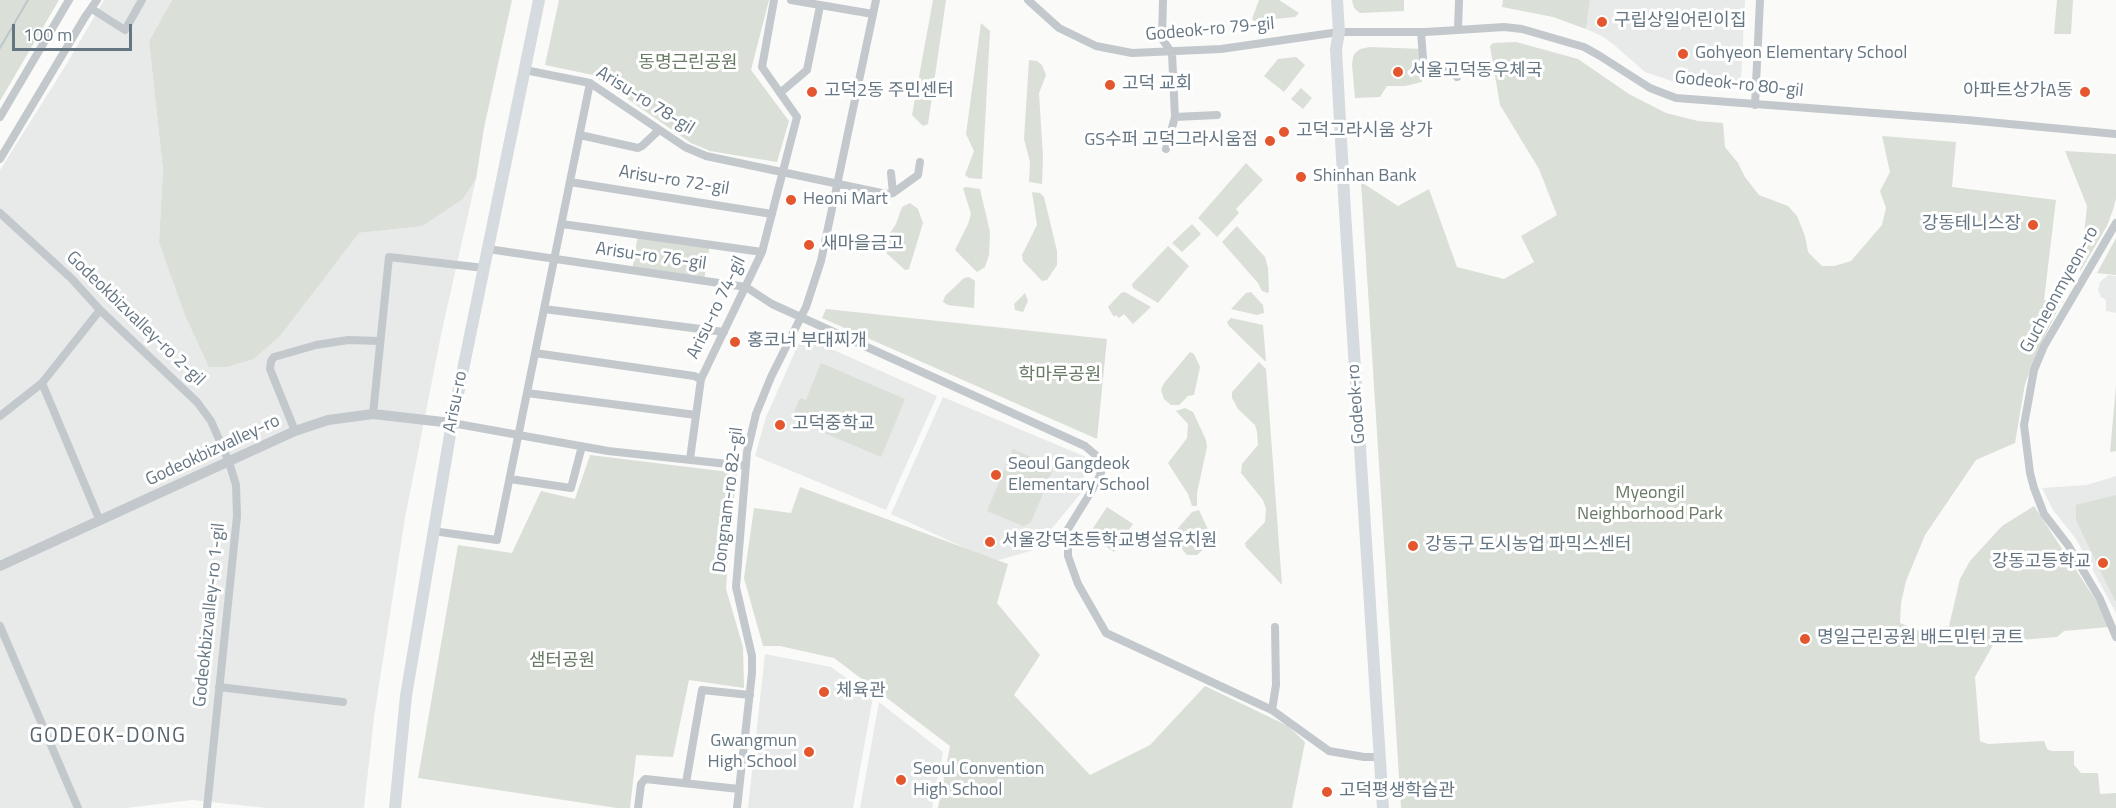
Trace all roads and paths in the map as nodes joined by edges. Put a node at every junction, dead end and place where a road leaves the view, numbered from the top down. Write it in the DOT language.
graph roads {
  1 [pos="69,0"];
  2 [pos="97,0"];
  3 [pos="142,0"];
  4 [pos="538,0"];
  5 [pos="774,0"];
  6 [pos="791,0"];
  7 [pos="876,0"];
  8 [pos="1028,0"];
  9 [pos="1163,0"];
  10 [pos="1337,0"];
  11 [pos="1459,0"];
  12 [pos="1760,0"];
  13 [pos="820,6"];
  14 [pos="92,9"];
  15 [pos="873,14"];
  16 [pos="1458,30"];
  17 [pos="1339,32"];
  18 [pos="1421,32"];
  19 [pos="1172,53"];
  20 [pos="525,70"];
  21 [pos="1457,77"];
  22 [pos="590,83"];
  23 [pos="780,93"];
  24 [pos="1755,105"];
  25 [pos="1218,116"];
  26 [pos="0,117"];
  27 [pos="1175,117"];
  28 [pos="658,130"];
  29 [pos="2116,134"];
  30 [pos="580,135"];
  31 [pos="1166,149"];
  32 [pos="0,159"];
  33 [pos="920,162"];
  34 [pos="782,172"];
  35 [pos="891,173"];
  36 [pos="570,182"];
  37 [pos="837,183"];
  38 [pos="893,193"];
  39 [pos="0,213"];
  40 [pos="772,214"];
  41 [pos="2116,223"];
  42 [pos="562,224"];
  43 [pos="488,249"];
  44 [pos="762,252"];
  45 [pos="554,259"];
  46 [pos="484,268"];
  47 [pos="746,287"];
  48 [pos="544,309"];
  49 [pos="100,310"];
  50 [pos="801,317"];
  51 [pos="724,332"];
  52 [pos="380,341"];
  53 [pos="535,353"];
  54 [pos="701,379"];
  55 [pos="42,383"];
  56 [pos="527,393"];
  57 [pos="373,414"];
  58 [pos="696,415"];
  59 [pos="0,416"];
  60 [pos="452,423"];
  61 [pos="295,431"];
  62 [pos="519,435"];
  63 [pos="582,446"];
  64 [pos="690,459"];
  65 [pos="229,462"];
  66 [pos="746,466"];
  67 [pos="510,479"];
  68 [pos="100,521"];
  69 [pos="433,531"];
  70 [pos="0,566"];
  71 [pos="0,626"];
  72 [pos="1275,627"];
  73 [pos="2116,637"];
  74 [pos="219,687"];
  75 [pos="750,695"];
  76 [pos="343,702"];
  77 [pos="1272,710"];
  78 [pos="1379,757"];
  79 [pos="686,783"];
  80 [pos="739,789"];
  81 [pos="78,808"];
  82 [pos="207,808"];
  83 [pos="395,808"];
  84 [pos="638,808"];
  85 [pos="737,808"];
  86 [pos="1383,808"];
  1 -- 26 [label="street"];
  2 -- 14 [label="street"];
  3 -- 14 [label="street"];
  4 -- 20 [label="main road, Arisu-ro"];
  5 -- 23 [label="street"];
  6 -- 13 [label="street"];
  7 -- 15 [label="street, Dongnam-ro 82-gil"];
  8 -- 19 [label="street, Godeok-ro 79-gil"];
  9 -- 19 [label="street"];
  10 -- 17 [label="main road, Godeok-ro"];
  11 -- 16 [label="street"];
  12 -- 24 [label="street"];
  13 -- 15 [label="street"];
  13 -- 23 [label="street"];
  14 -- 32 [label="street"];
  15 -- 37 [label="street, Dongnam-ro 82-gil"];
  16 -- 18 [label="street, Godeok-ro 80-gil"];
  16 -- 24 [label="street, Godeok-ro 80-gil"];
  17 -- 18 [label="street, Godeok-ro 80-gil"];
  17 -- 19 [label="street, Godeok-ro 79-gil"];
  17 -- 78 [label="main road, Godeok-ro"];
  18 -- 21 [label="street"];
  19 -- 27 [label="street"];
  20 -- 22 [label="street, Arisu-ro 78-gil"];
  20 -- 43 [label="main road, Arisu-ro"];
  22 -- 28 [label="street, Arisu-ro 78-gil"];
  22 -- 30 [label="street"];
  23 -- 34 [label="street"];
  24 -- 29 [label="street, Godeok-ro 80-gil"];
  25 -- 27 [label="street"];
  27 -- 31 [label="street"];
  28 -- 30 [label="street, Arisu-ro 72-gil"];
  28 -- 34 [label="street, Arisu-ro 78-gil"];
  30 -- 36 [label="street"];
  33 -- 38 [label="street"];
  34 -- 37 [label="street, Arisu-ro 78-gil"];
  34 -- 40 [label="street, Arisu-ro 74-gil"];
  35 -- 38 [label="street"];
  36 -- 40 [label="street, Arisu-ro 72-gil"];
  36 -- 42 [label="street"];
  37 -- 38 [label="street, Arisu-ro 78-gil"];
  37 -- 50 [label="street, Dongnam-ro 82-gil"];
  39 -- 49 [label="street, Godeokbizvalley-ro 2-gil"];
  40 -- 44 [label="street, Arisu-ro 74-gil"];
  41 -- 73 [label="street, Gucheonmyeon-ro"];
  42 -- 44 [label="street"];
  42 -- 45 [label="street"];
  43 -- 45 [label="street, Arisu-ro 76-gil"];
  43 -- 46 [label="main road, Arisu-ro"];
  44 -- 47 [label="street, Arisu-ro 74-gil"];
  45 -- 47 [label="street, Arisu-ro 76-gil"];
  45 -- 48 [label="street"];
  46 -- 52 [label="street"];
  46 -- 60 [label="main road, Arisu-ro"];
  47 -- 50 [label="street, Arisu-ro 76-gil"];
  47 -- 51 [label="street, Arisu-ro 74-gil"];
  48 -- 51 [label="street"];
  48 -- 53 [label="street"];
  49 -- 55 [label="street"];
  49 -- 65 [label="street, Godeokbizvalley-ro 2-gil"];
  50 -- 66 [label="street, Dongnam-ro 82-gil"];
  50 -- 77 [label="street"];
  51 -- 54 [label="street, Arisu-ro 74-gil"];
  52 -- 57 [label="street"];
  52 -- 61 [label="street"];
  53 -- 54 [label="street"];
  53 -- 56 [label="street"];
  54 -- 58 [label="street, Arisu-ro 74-gil"];
  55 -- 59 [label="street"];
  55 -- 68 [label="street"];
  56 -- 58 [label="street"];
  56 -- 62 [label="street"];
  57 -- 60 [label="street, Godeokbizvalley-ro"];
  57 -- 61 [label="street, Godeokbizvalley-ro"];
  58 -- 64 [label="street, Arisu-ro 74-gil"];
  60 -- 62 [label="street"];
  60 -- 69 [label="main road, Arisu-ro"];
  61 -- 65 [label="street, Godeokbizvalley-ro"];
  62 -- 63 [label="street"];
  62 -- 67 [label="street"];
  63 -- 64 [label="street"];
  63 -- 67 [label="street"];
  64 -- 66 [label="street"];
  65 -- 68 [label="street, Godeokbizvalley-ro"];
  65 -- 74 [label="street, Godeokbizvalley-ro 1-gil"];
  66 -- 75 [label="street, Dongnam-ro 82-gil"];
  67 -- 69 [label="street"];
  68 -- 70 [label="street, Godeokbizvalley-ro"];
  69 -- 83 [label="main road, Arisu-ro"];
  71 -- 81 [label="street"];
  72 -- 77 [label="street"];
  74 -- 76 [label="street"];
  74 -- 82 [label="street, Godeokbizvalley-ro 1-gil"];
  75 -- 79 [label="street"];
  75 -- 80 [label="street, Dongnam-ro 82-gil"];
  77 -- 78 [label="street"];
  78 -- 86 [label="main road, Godeok-ro"];
  79 -- 80 [label="street"];
  79 -- 84 [label="street"];
  80 -- 85 [label="street, Dongnam-ro 82-gil"];
}
